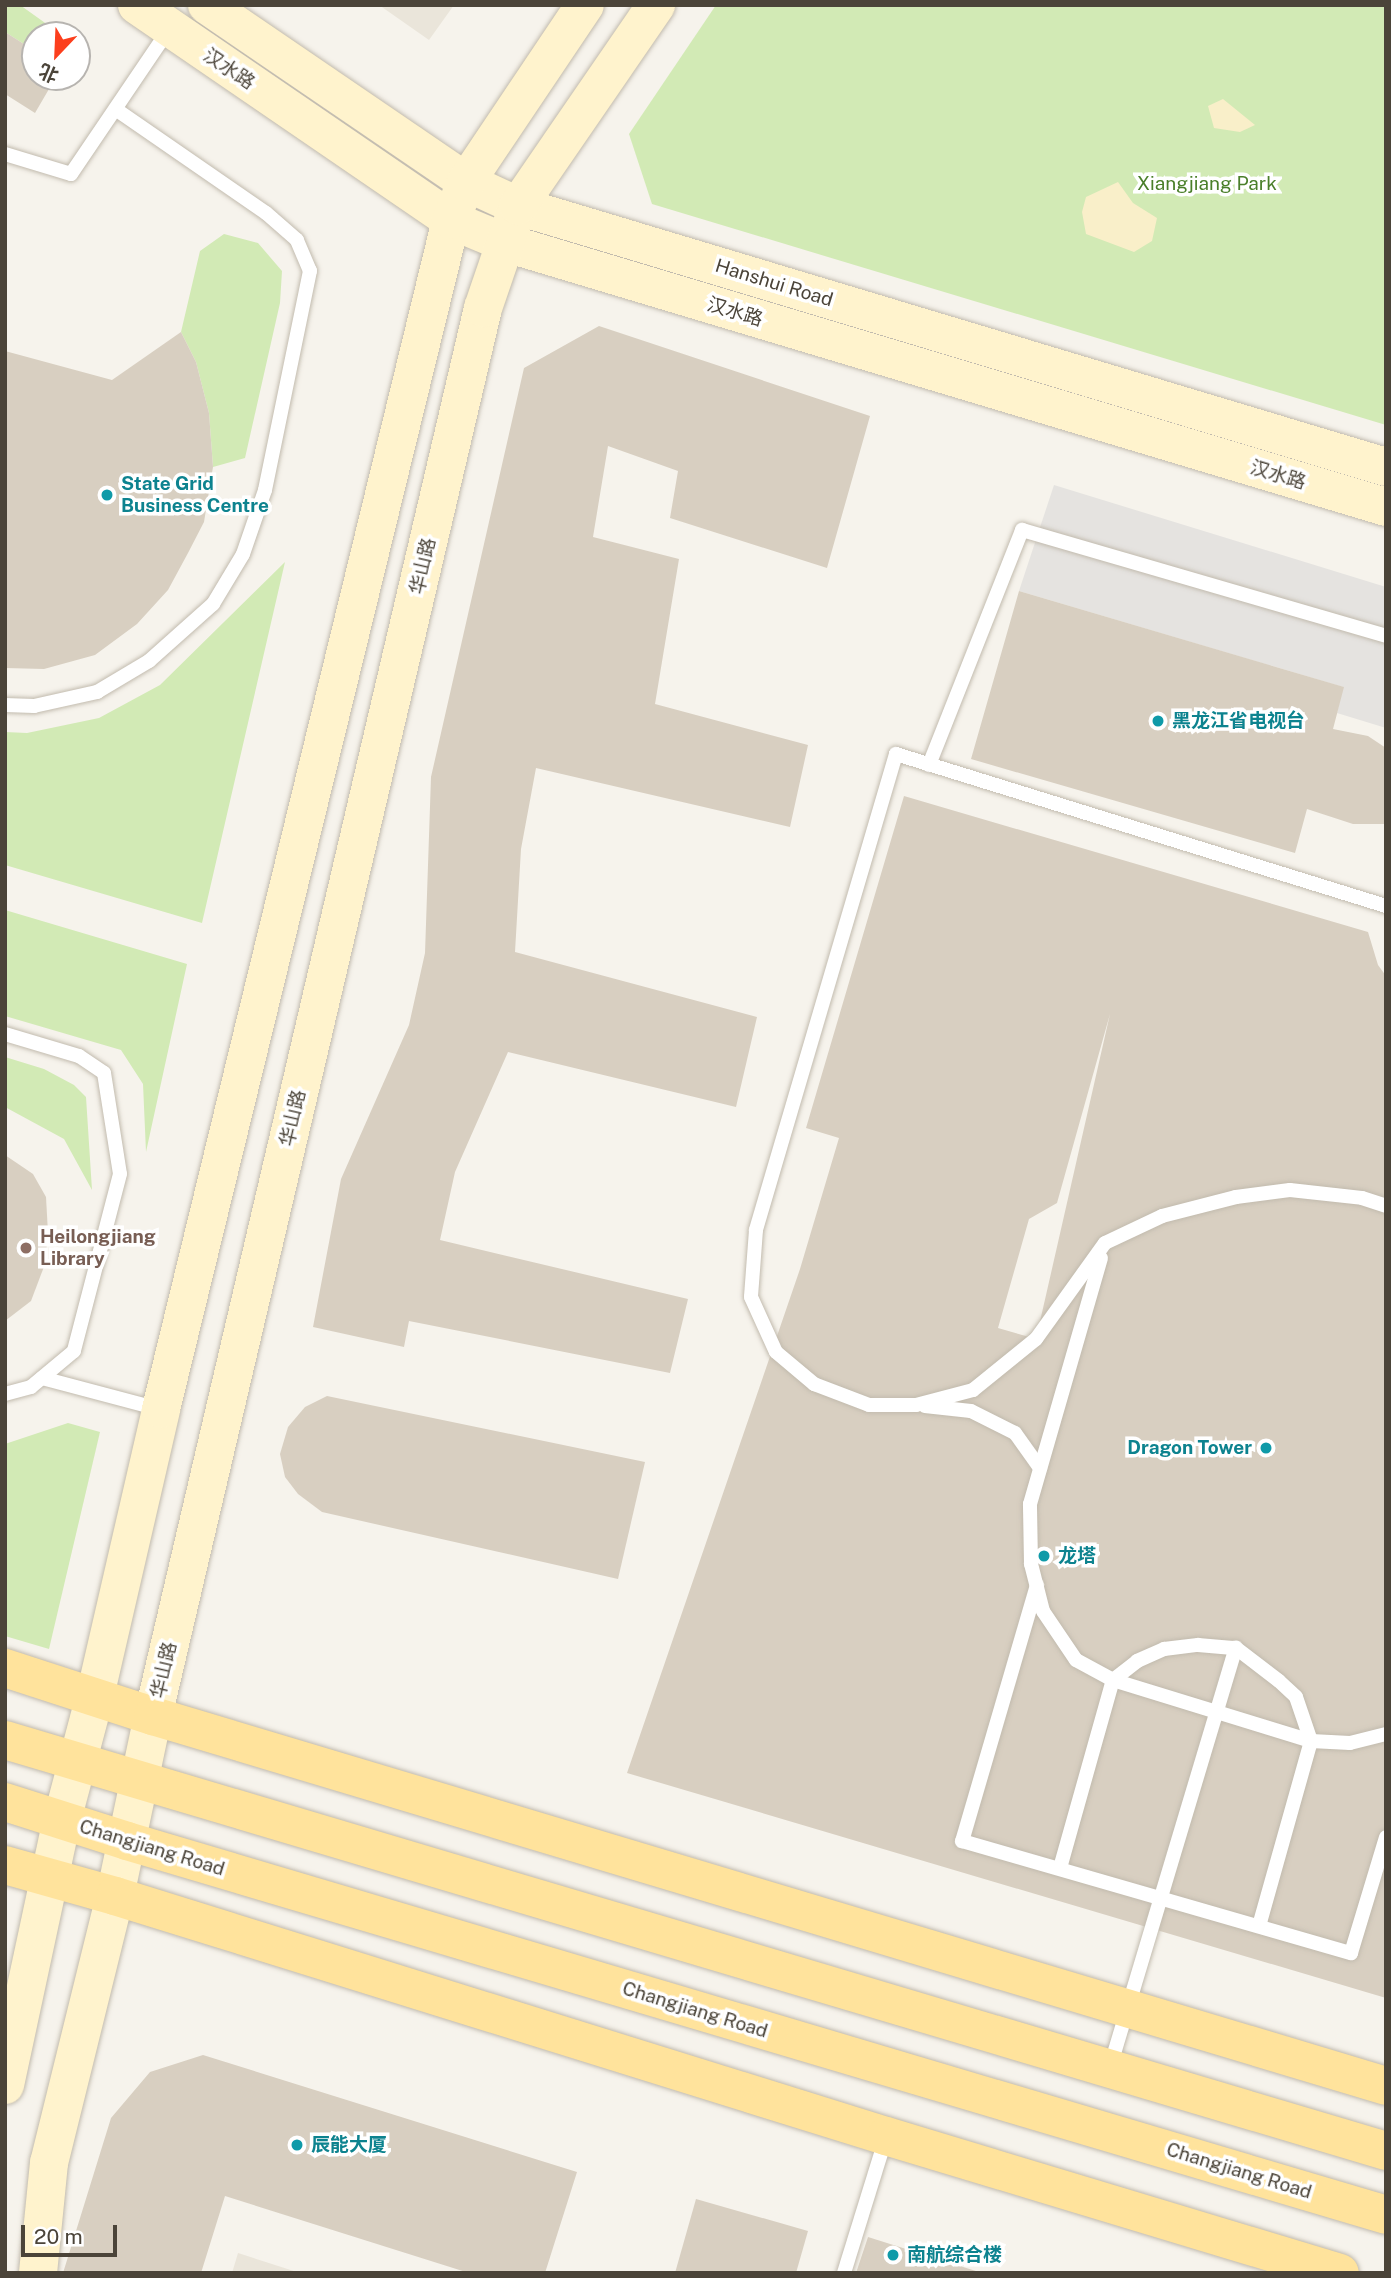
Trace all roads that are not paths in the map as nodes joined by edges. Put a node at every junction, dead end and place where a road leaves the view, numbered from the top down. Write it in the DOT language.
graph roads {
  1 [pos="137,5"];
  2 [pos="207,5"];
  3 [pos="585,5"];
  4 [pos="656,5"];
  5 [pos="170,28"];
  6 [pos="115,109"];
  7 [pos="5,154"];
  8 [pos="466,182"];
  9 [pos="519,206"];
  10 [pos="451,220"];
  11 [pos="506,243"];
  12 [pos="1386,467"];
  13 [pos="1386,507"];
  14 [pos="1386,636"];
  15 [pos="5,705"];
  16 [pos="929,765"];
  17 [pos="1386,906"];
  18 [pos="5,1034"];
  19 [pos="1386,1206"];
  20 [pos="1105,1243"];
  21 [pos="42,1378"];
  22 [pos="5,1394"];
  23 [pos="916,1405"];
  24 [pos="162,1409"];
  25 [pos="1040,1468"];
  26 [pos="1037,1585"];
  27 [pos="1236,1648"];
  28 [pos="5,1668"];
  29 [pos="1113,1680"];
  30 [pos="95,1696"];
  31 [pos="1217,1712"];
  32 [pos="153,1716"];
  33 [pos="1386,1734"];
  34 [pos="5,1740"];
  35 [pos="1311,1741"];
  36 [pos="79,1762"];
  37 [pos="139,1780"];
  38 [pos="5,1802"];
  39 [pos="62,1820"];
  40 [pos="1386,1837"];
  41 [pos="127,1841"];
  42 [pos="5,1865"];
  43 [pos="1060,1868"];
  44 [pos="49,1878"];
  45 [pos="115,1896"];
  46 [pos="1161,1896"];
  47 [pos="1259,1926"];
  48 [pos="1128,2007"];
  49 [pos="1110,2067"];
  50 [pos="5,2085"];
  51 [pos="1386,2086"];
  52 [pos="886,2136"];
  53 [pos="1386,2151"];
  54 [pos="48,2163"];
  55 [pos="1386,2215"];
  56 [pos="1282,2264"];
  57 [pos="20,2273"];
  58 [pos="38,2273"];
  59 [pos="844,2273"];
  60 [pos="1340,2273"];
  1 -- 5 [label="main road, 汉水路"];
  2 -- 8 [label="main road, Hanshui Road"];
  3 -- 8 [label="main road"];
  4 -- 9 [label="main road, 华山路"];
  5 -- 6 [label="lane"];
  5 -- 10 [label="main road, 汉水路"];
  6 -- 7 [label="lane"];
  6 -- 15 [label="lane"];
  8 -- 9 [label="main road, Hanshui Road"];
  8 -- 10 [label="main road"];
  9 -- 11 [label="main road, 华山路"];
  9 -- 12 [label="main road, Hanshui Road"];
  10 -- 11 [label="main road, 汉水路"];
  10 -- 24 [label="main road"];
  11 -- 13 [label="main road, 汉水路"];
  11 -- 32 [label="main road, 华山路"];
  14 -- 16 [label="lane"];
  16 -- 17 [label="lane"];
  16 -- 23 [label="lane"];
  18 -- 21 [label="lane"];
  19 -- 20 [label="lane"];
  20 -- 23 [label="lane"];
  20 -- 25 [label="lane"];
  21 -- 22 [label="lane"];
  21 -- 24 [label="lane"];
  23 -- 25 [label="lane"];
  24 -- 30 [label="main road"];
  25 -- 26 [label="lane"];
  26 -- 29 [label="lane"];
  26 -- 43 [label="lane"];
  27 -- 29 [label="lane"];
  27 -- 31 [label="lane"];
  27 -- 35 [label="lane"];
  28 -- 30 [label="main road"];
  29 -- 31 [label="lane"];
  29 -- 43 [label="lane"];
  30 -- 32 [label="main road"];
  30 -- 36 [label="main road"];
  31 -- 35 [label="lane"];
  31 -- 46 [label="lane"];
  32 -- 37 [label="main road, 华山路"];
  32 -- 48 [label="main road"];
  33 -- 35 [label="lane"];
  34 -- 36 [label="main road"];
  35 -- 47 [label="lane"];
  36 -- 37 [label="main road"];
  36 -- 39 [label="main road"];
  37 -- 41 [label="main road, 华山路"];
  37 -- 49 [label="main road"];
  38 -- 39 [label="main road, Changjiang Road"];
  39 -- 41 [label="main road, Changjiang Road"];
  39 -- 44 [label="main road"];
  40 -- 47 [label="lane"];
  41 -- 45 [label="main road, 华山路"];
  41 -- 55 [label="main road, Changjiang Road"];
  42 -- 44 [label="main road"];
  43 -- 46 [label="lane"];
  44 -- 45 [label="main road"];
  44 -- 50 [label="main road"];
  45 -- 52 [label="main road"];
  45 -- 54 [label="main road, 华山路"];
  46 -- 47 [label="lane"];
  46 -- 48 [label="lane"];
  48 -- 49 [label="lane"];
  48 -- 51 [label="main road"];
  49 -- 53 [label="main road"];
  52 -- 56 [label="main road"];
  52 -- 59 [label="lane"];
  54 -- 57 [label="main road"];
  54 -- 58 [label="main road, 华山路"];
  56 -- 60 [label="main road"];
}
